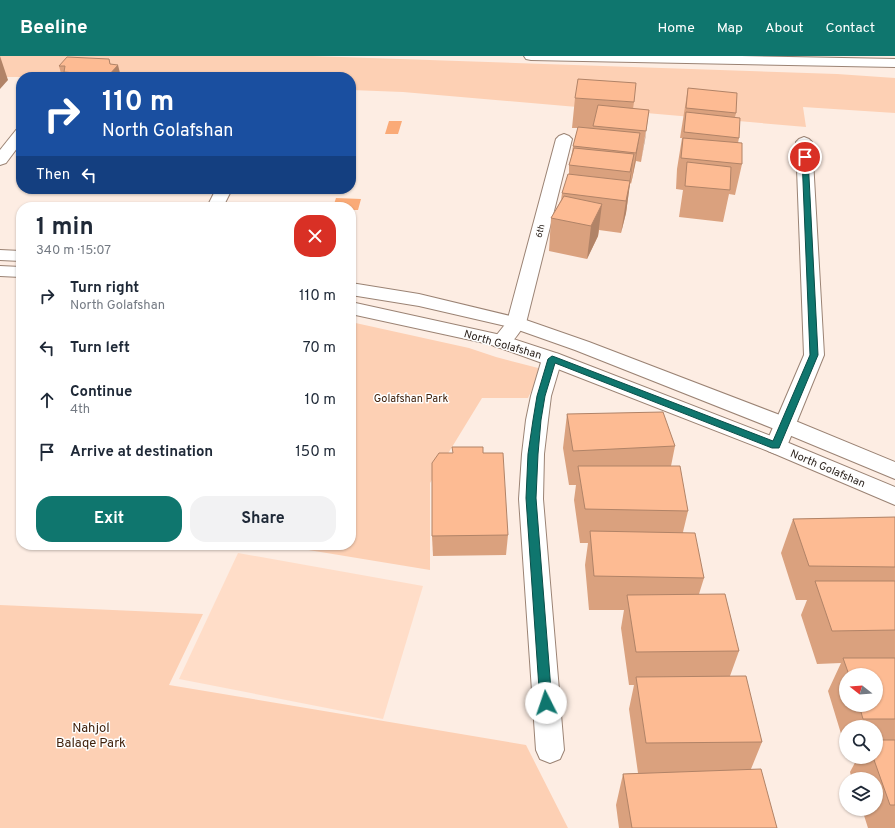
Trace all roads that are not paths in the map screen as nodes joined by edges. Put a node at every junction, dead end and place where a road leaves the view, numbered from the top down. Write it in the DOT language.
graph roads {
  1 [pos="531,56"];
  2 [pos="895,64"];
  3 [pos="16,139"];
  4 [pos="564,139"];
  5 [pos="804,142"];
  6 [pos="0,160"];
  7 [pos="0,255"];
  8 [pos="16,256"];
  9 [pos="0,271"];
  10 [pos="16,272"];
  11 [pos="356,290"];
  12 [pos="356,309"];
  13 [pos="516,323"];
  14 [pos="500,342"];
  15 [pos="552,359"];
  16 [pos="785,425"];
  17 [pos="776,446"];
  18 [pos="895,471"];
  19 [pos="895,496"];
  20 [pos="550,750"];
  1 -- 2 [label="main road"];
  3 -- 6 [label="main road"];
  4 -- 13 [label="main road, 6th"];
  5 -- 16 [label="main road"];
  7 -- 8 [label="main road"];
  9 -- 10 [label="main road"];
  11 -- 13 [label="main road, North Golafshan"];
  12 -- 14 [label="main road, North Golafshan"];
  13 -- 14 [label="main road"];
  13 -- 16 [label="main road, North Golafshan"];
  14 -- 15 [label="main road, North Golafshan"];
  15 -- 17 [label="main road, North Golafshan"];
  15 -- 20 [label="main road"];
  16 -- 17 [label="main road"];
  16 -- 18 [label="main road, North Golafshan"];
  17 -- 19 [label="main road, North Golafshan"];
}
